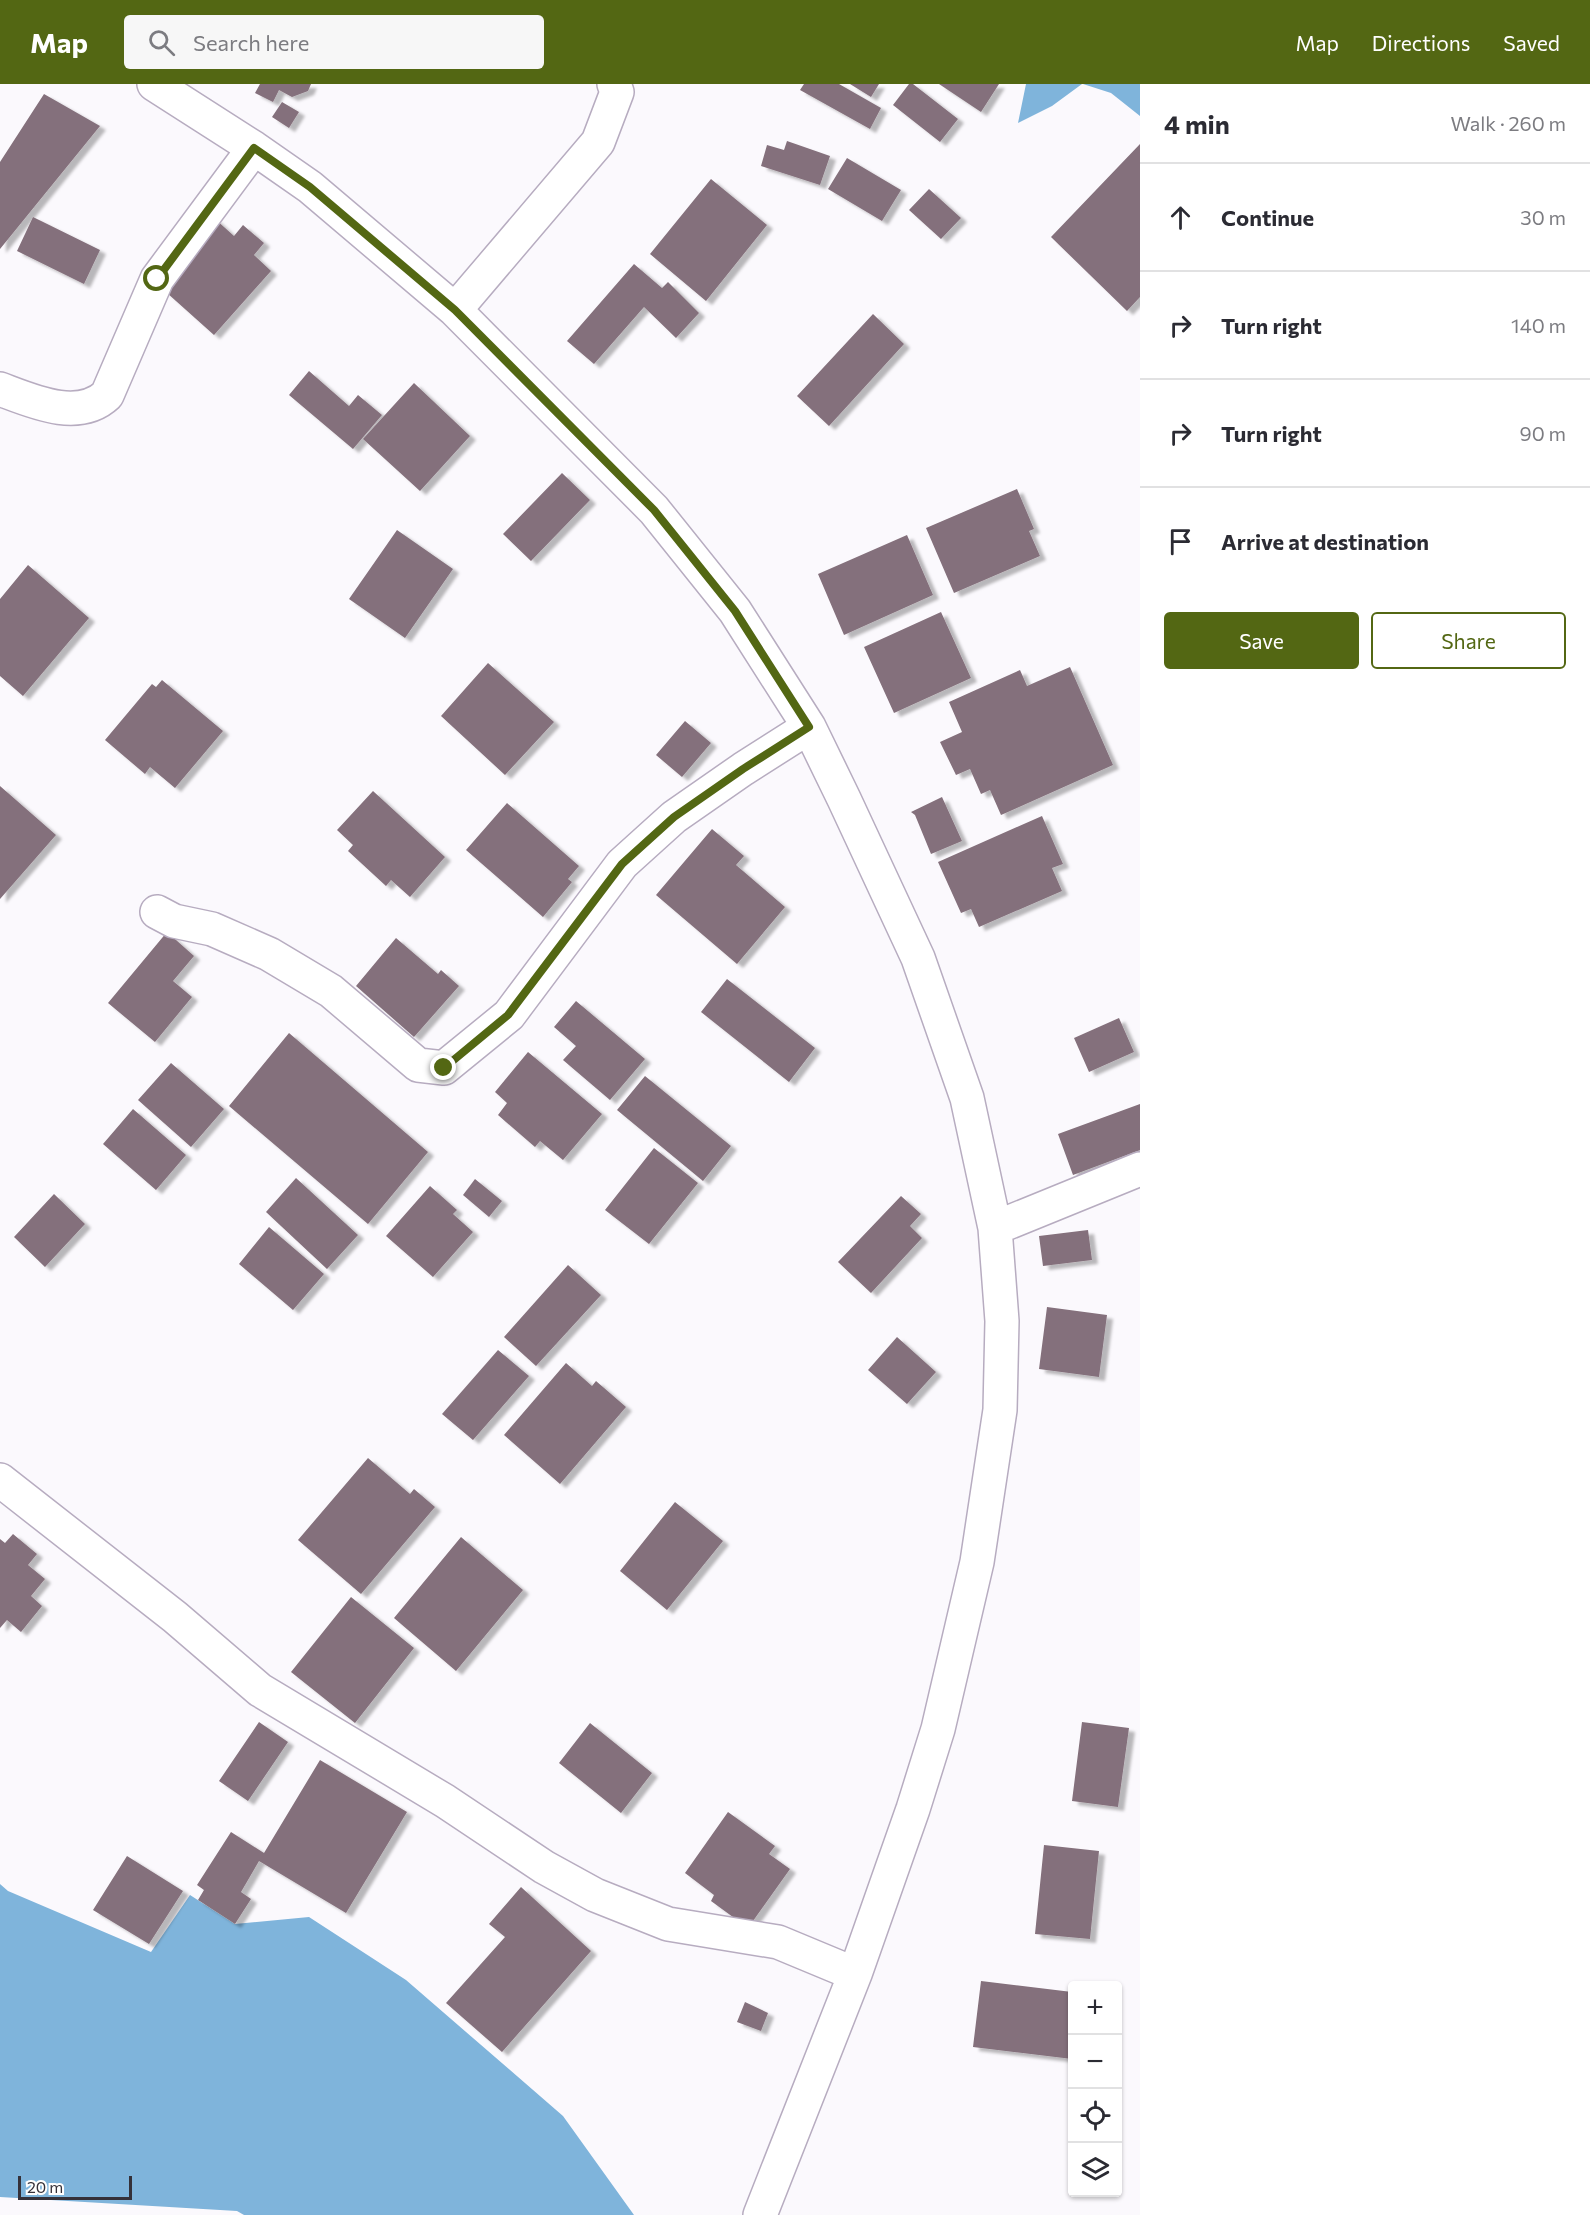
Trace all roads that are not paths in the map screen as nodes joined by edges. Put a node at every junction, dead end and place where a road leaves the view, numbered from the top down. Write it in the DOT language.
graph roads {
  1 [pos="154,84"];
  2 [pos="614,84"];
  3 [pos="254,148"];
  4 [pos="455,310"];
  5 [pos="0,389"];
  6 [pos="809,727"];
  7 [pos="157,912"];
  8 [pos="1140,1169"];
  9 [pos="995,1228"];
  10 [pos="0,1480"];
  11 [pos="855,1974"];
  12 [pos="760,2215"];
  1 -- 3 [label="street"];
  2 -- 4 [label="street"];
  3 -- 4 [label="street"];
  3 -- 5 [label="street"];
  4 -- 6 [label="street"];
  6 -- 7 [label="street"];
  6 -- 9 [label="street"];
  8 -- 9 [label="street"];
  9 -- 11 [label="street"];
  10 -- 11 [label="street"];
  11 -- 12 [label="street"];
}
